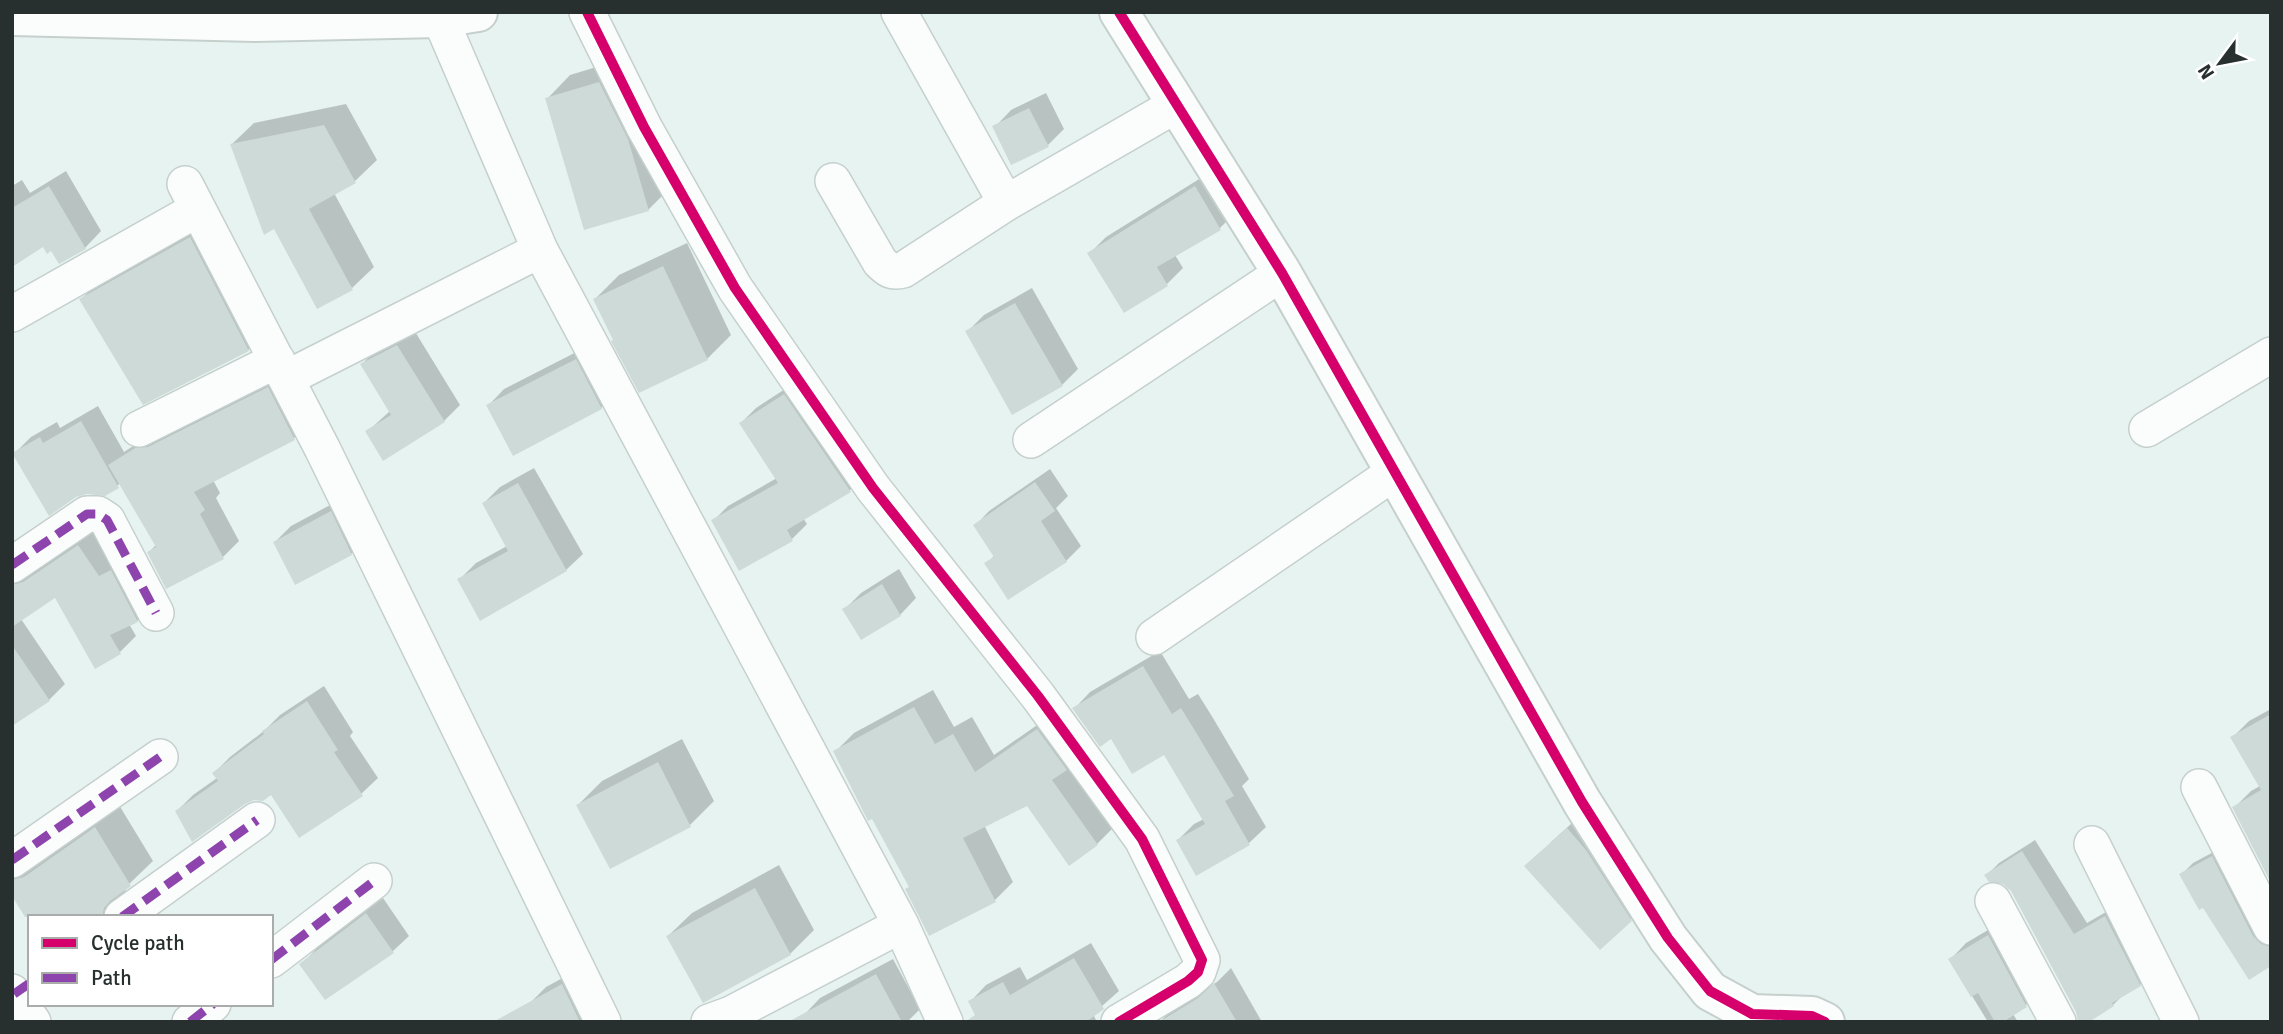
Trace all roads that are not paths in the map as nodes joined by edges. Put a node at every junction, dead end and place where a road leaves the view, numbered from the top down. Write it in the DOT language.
graph roads {
  1 [pos="478,12"];
  2 [pos="587,12"];
  3 [pos="899,12"];
  4 [pos="1119,12"];
  5 [pos="12,16"];
  6 [pos="253,17"];
  7 [pos="440,18"];
  8 [pos="1176,105"];
  9 [pos="833,181"];
  10 [pos="1006,203"];
  11 [pos="540,250"];
  12 [pos="1282,273"];
  13 [pos="12,314"];
  14 [pos="2271,355"];
  15 [pos="282,369"];
  16 [pos="139,429"];
  17 [pos="2147,429"];
  18 [pos="1031,440"];
  19 [pos="1395,472"];
  20 [pos="12,565"];
  21 [pos="156,613"];
  22 [pos="1154,637"];
  23 [pos="160,757"];
  24 [pos="2199,787"];
  25 [pos="257,820"];
  26 [pos="2092,844"];
  27 [pos="12,860"];
  28 [pos="374,881"];
  29 [pos="1993,901"];
  30 [pos="125,915"];
  31 [pos="901,925"];
  32 [pos="2271,927"];
  33 [pos="273,958"];
  34 [pos="210,1006"];
  35 [pos="725,1019"];
  36 [pos="190,1022"];
  37 [pos="603,1022"];
  38 [pos="945,1022"];
  39 [pos="1119,1022"];
  40 [pos="1825,1022"];
  41 [pos="2058,1022"];
  42 [pos="2181,1022"];
  1 -- 7 [label="street"];
  2 -- 39 [label="street"];
  3 -- 10 [label="street"];
  4 -- 8 [label="street"];
  5 -- 6 [label="street"];
  6 -- 7 [label="street"];
  7 -- 11 [label="street"];
  8 -- 10 [label="street"];
  8 -- 12 [label="street"];
  9 -- 10 [label="street"];
  11 -- 15 [label="street"];
  11 -- 31 [label="street"];
  12 -- 18 [label="street"];
  12 -- 19 [label="street"];
  13 -- 15 [label="street"];
  14 -- 17 [label="street"];
  15 -- 16 [label="street"];
  15 -- 37 [label="street"];
  19 -- 22 [label="street"];
  19 -- 40 [label="street"];
  20 -- 21 [label="street"];
  23 -- 27 [label="street"];
  24 -- 32 [label="street"];
  25 -- 30 [label="street"];
  26 -- 42 [label="street"];
  28 -- 33 [label="street"];
  29 -- 41 [label="street"];
  31 -- 35 [label="street"];
  31 -- 38 [label="street"];
  34 -- 36 [label="street"];
}
